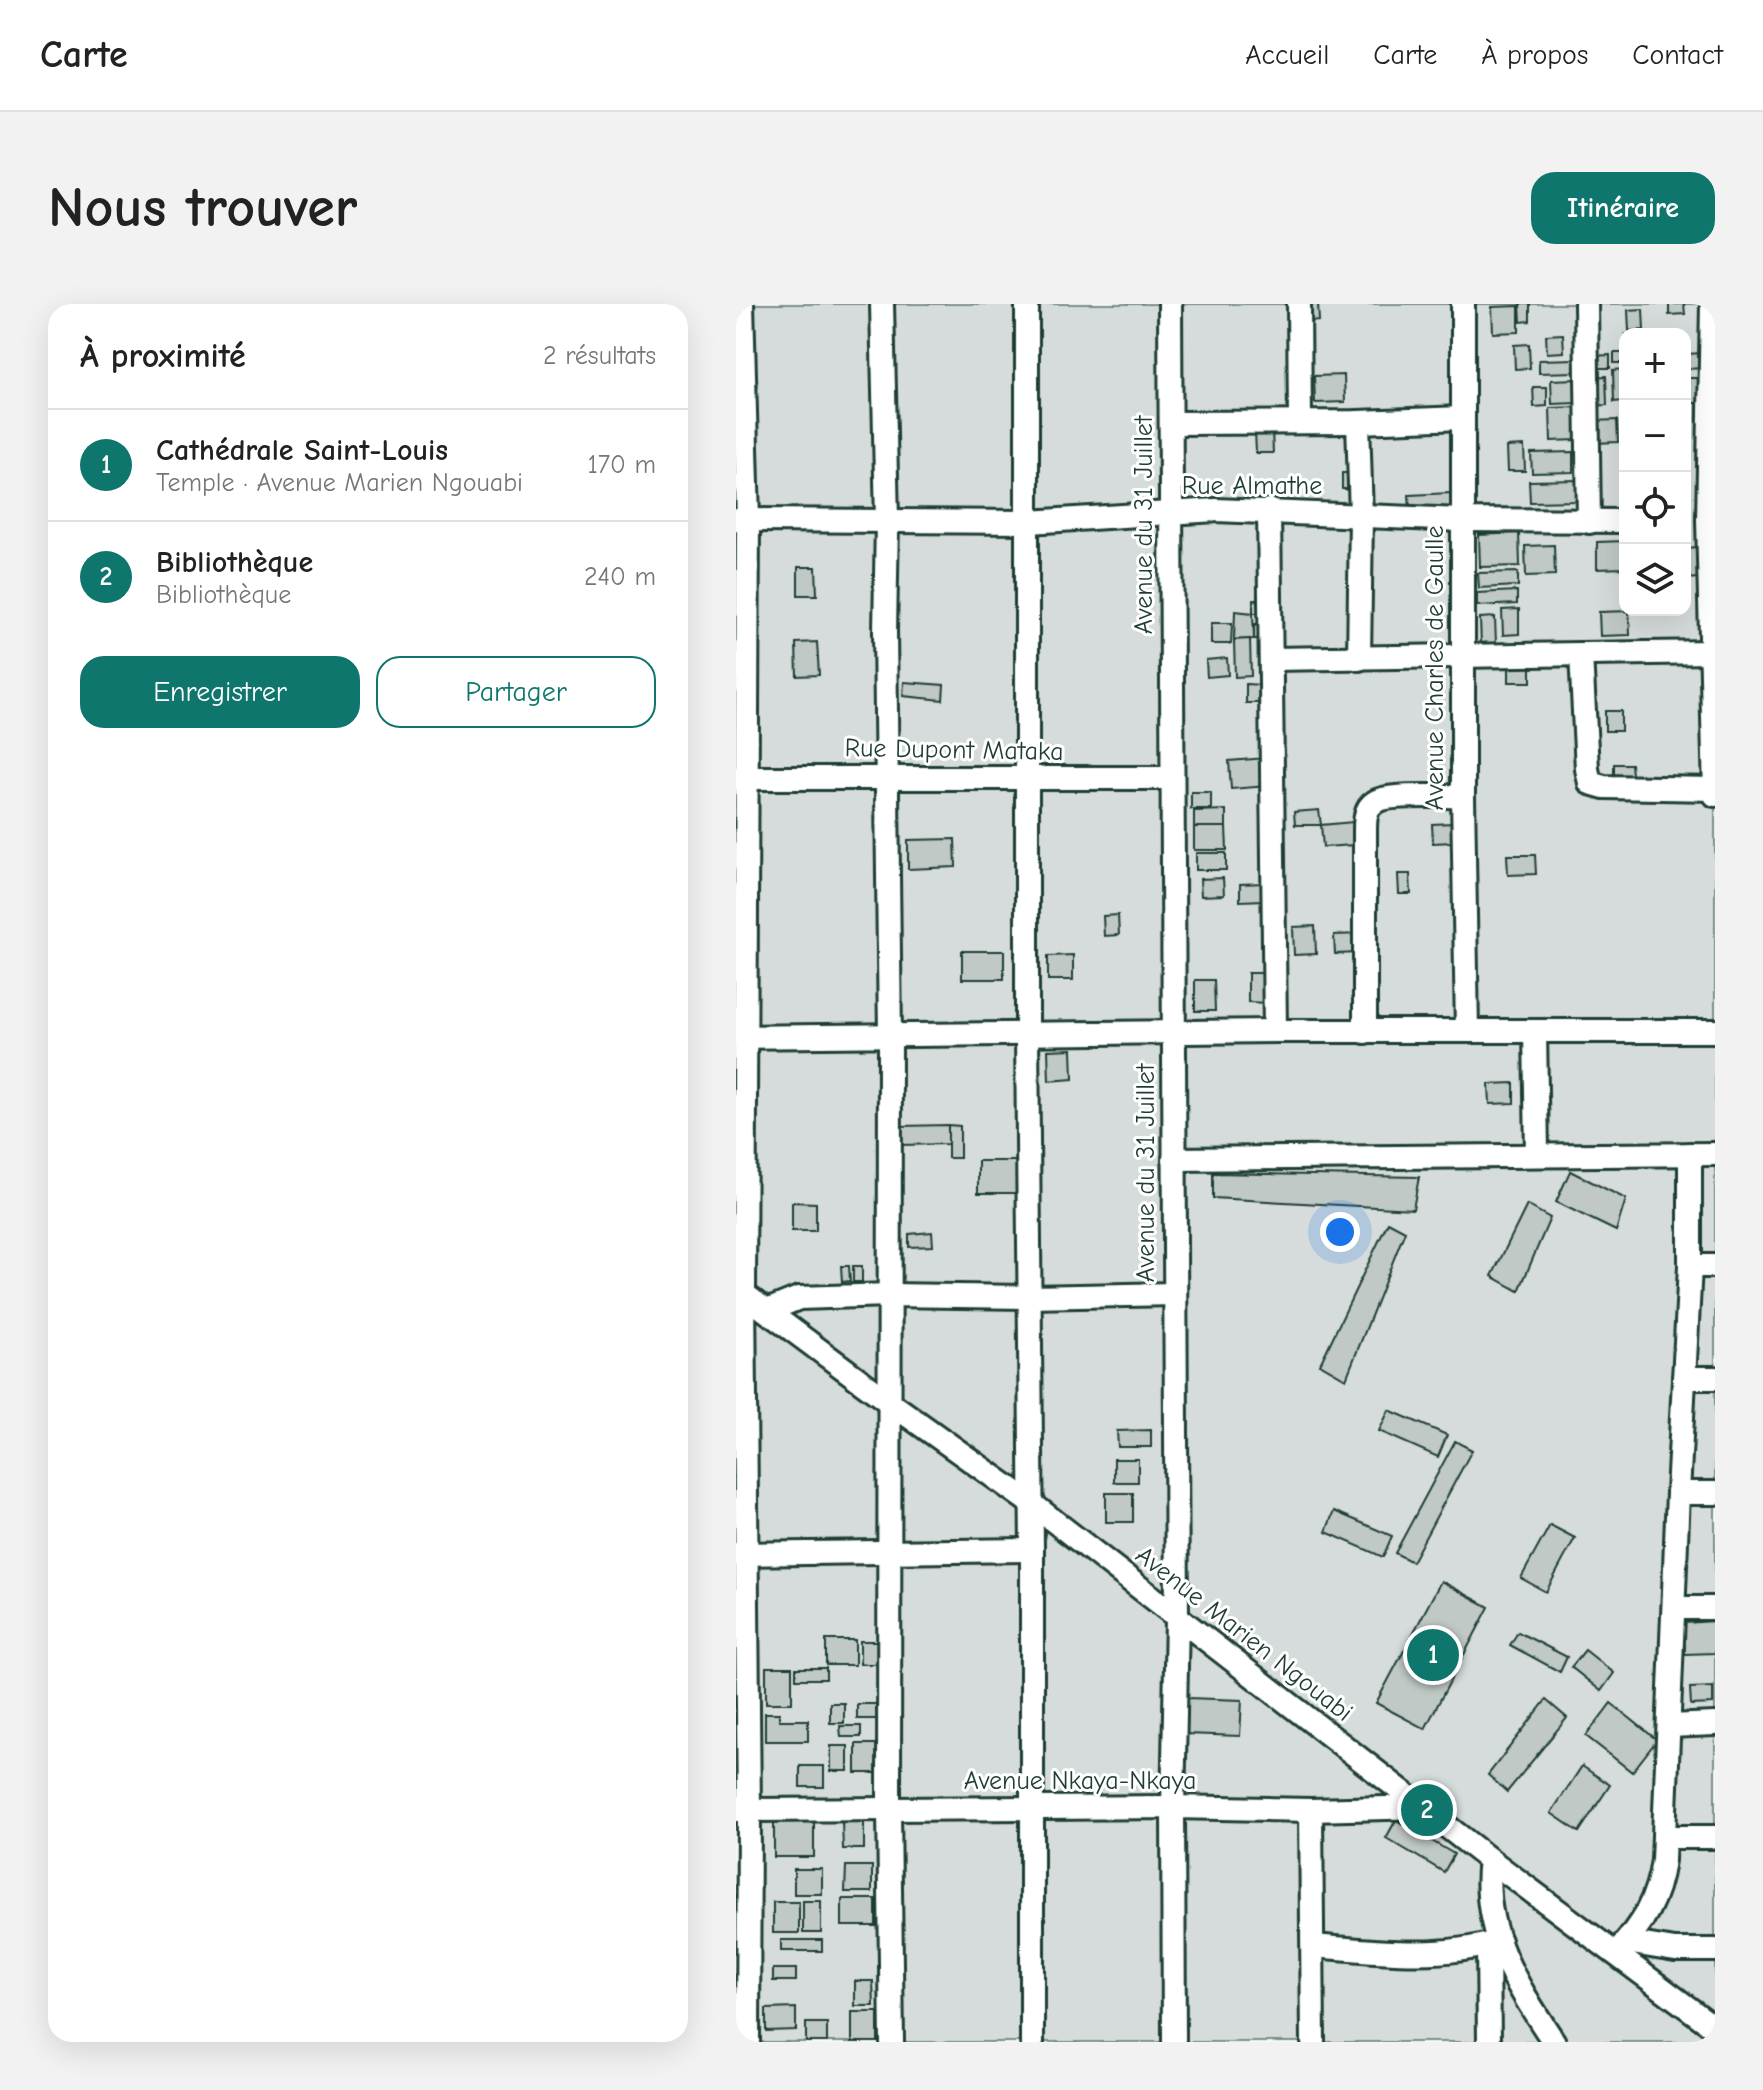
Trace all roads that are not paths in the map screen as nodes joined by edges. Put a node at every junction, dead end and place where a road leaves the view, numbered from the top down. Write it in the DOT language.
graph roads {
  1 [pos="742,304"];
  2 [pos="882,304"];
  3 [pos="1027,304"];
  4 [pos="1170,304"];
  5 [pos="1299,304"];
  6 [pos="1463,304"];
  7 [pos="1586,304"];
  8 [pos="1712,304"];
  9 [pos="1713,360"];
  10 [pos="1463,418"];
  11 [pos="1300,421"];
  12 [pos="1358,422"];
  13 [pos="1171,423"];
  14 [pos="1269,510"];
  15 [pos="1172,514"];
  16 [pos="1361,516"];
  17 [pos="742,520"];
  18 [pos="1462,520"];
  19 [pos="1691,520"];
  20 [pos="1712,520"];
  21 [pos="887,521"];
  22 [pos="1619,521"];
  23 [pos="1029,522"];
  24 [pos="1589,522"];
  25 [pos="1711,652"];
  26 [pos="1581,654"];
  27 [pos="1464,657"];
  28 [pos="1272,659"];
  29 [pos="1359,659"];
  30 [pos="885,777"];
  31 [pos="741,778"];
  32 [pos="1172,778"];
  33 [pos="1028,780"];
  34 [pos="1715,791"];
  35 [pos="1463,796"];
  36 [pos="1275,1031"];
  37 [pos="1467,1031"];
  38 [pos="1535,1031"];
  39 [pos="1715,1031"];
  40 [pos="1365,1032"];
  41 [pos="1173,1033"];
  42 [pos="1027,1035"];
  43 [pos="741,1036"];
  44 [pos="890,1036"];
  45 [pos="1537,1154"];
  46 [pos="1690,1154"];
  47 [pos="1715,1154"];
  48 [pos="1174,1159"];
  49 [pos="1690,1266"];
  50 [pos="1715,1266"];
  51 [pos="740,1291"];
  52 [pos="1175,1294"];
  53 [pos="889,1295"];
  54 [pos="1030,1297"];
  55 [pos="767,1311"];
  56 [pos="1684,1378"];
  57 [pos="1715,1378"];
  58 [pos="889,1402"];
  59 [pos="1678,1493"];
  60 [pos="1715,1493"];
  61 [pos="1032,1504"];
  62 [pos="889,1550"];
  63 [pos="1032,1550"];
  64 [pos="741,1554"];
  65 [pos="1674,1608"];
  66 [pos="1715,1608"];
  67 [pos="1177,1619"];
  68 [pos="1715,1724"];
  69 [pos="1669,1726"];
  70 [pos="1031,1807"];
  71 [pos="1173,1807"];
  72 [pos="1424,1807"];
  73 [pos="743,1810"];
  74 [pos="1311,1810"];
  75 [pos="889,1811"];
  76 [pos="1665,1837"];
  77 [pos="1715,1837"];
  78 [pos="1490,1860"];
  79 [pos="1494,1943"];
  80 [pos="1313,1946"];
  81 [pos="1621,1947"];
  82 [pos="1715,1950"];
  83 [pos="1715,2028"];
  84 [pos="748,2042"];
  85 [pos="892,2042"];
  86 [pos="1032,2042"];
  87 [pos="1174,2042"];
  88 [pos="1313,2042"];
  89 [pos="1489,2042"];
  90 [pos="1554,2042"];
  1 -- 17 [label="street"];
  2 -- 21 [label="street"];
  3 -- 23 [label="street"];
  4 -- 13 [label="street, Avenue du 31 Juillet"];
  5 -- 11 [label="street"];
  6 -- 10 [label="street, Avenue Charles de Gaulle"];
  7 -- 24 [label="street"];
  8 -- 9 [label="street"];
  9 -- 20 [label="street"];
  10 -- 12 [label="street"];
  10 -- 18 [label="street, Avenue Charles de Gaulle"];
  11 -- 12 [label="street"];
  11 -- 13 [label="street"];
  12 -- 16 [label="street"];
  13 -- 15 [label="street, Avenue du 31 Juillet"];
  14 -- 15 [label="street, Rue Almathe"];
  14 -- 16 [label="street, Rue Almathe"];
  14 -- 28 [label="street"];
  15 -- 23 [label="street, Rue Almathe"];
  15 -- 32 [label="street, Avenue du 31 Juillet"];
  16 -- 18 [label="street, Rue Almathe"];
  16 -- 29 [label="street"];
  17 -- 21 [label="street, Rue Almathe"];
  17 -- 31 [label="street"];
  18 -- 24 [label="street, Rue Almathe"];
  18 -- 27 [label="street, Avenue Charles de Gaulle"];
  19 -- 20 [label="street"];
  20 -- 25 [label="street"];
  21 -- 23 [label="street, Rue Almathe"];
  21 -- 30 [label="street"];
  22 -- 24 [label="street, Rue Almathe"];
  23 -- 33 [label="street"];
  25 -- 26 [label="street"];
  25 -- 34 [label="street"];
  26 -- 27 [label="street"];
  26 -- 34 [label="street"];
  27 -- 29 [label="street"];
  27 -- 35 [label="street, Avenue Charles de Gaulle"];
  28 -- 29 [label="street"];
  28 -- 36 [label="street"];
  30 -- 31 [label="street, Rue Dupont Mataka"];
  30 -- 33 [label="street, Rue Dupont Mataka"];
  30 -- 44 [label="street"];
  31 -- 43 [label="street"];
  32 -- 33 [label="street, Rue Dupont Mataka"];
  32 -- 41 [label="street, Avenue du 31 Juillet"];
  33 -- 42 [label="street"];
  35 -- 37 [label="street, Avenue Charles de Gaulle"];
  35 -- 40 [label="street"];
  36 -- 40 [label="street"];
  36 -- 41 [label="street"];
  37 -- 38 [label="street"];
  37 -- 40 [label="street"];
  38 -- 39 [label="street"];
  38 -- 45 [label="street"];
  41 -- 42 [label="street"];
  41 -- 48 [label="street, Avenue du 31 Juillet"];
  42 -- 44 [label="street"];
  42 -- 54 [label="street"];
  43 -- 44 [label="street"];
  43 -- 51 [label="street"];
  44 -- 53 [label="street"];
  45 -- 46 [label="street"];
  45 -- 48 [label="street"];
  46 -- 47 [label="street"];
  46 -- 49 [label="street"];
  48 -- 52 [label="street, Avenue du 31 Juillet"];
  49 -- 50 [label="street"];
  49 -- 56 [label="street"];
  51 -- 55 [label="street, Avenue Marien Ngouabi"];
  51 -- 64 [label="street"];
  52 -- 54 [label="street"];
  52 -- 67 [label="street, Avenue du 31 Juillet"];
  53 -- 54 [label="street"];
  53 -- 55 [label="street"];
  53 -- 58 [label="street"];
  54 -- 61 [label="street"];
  55 -- 58 [label="street, Avenue Marien Ngouabi"];
  56 -- 57 [label="street"];
  56 -- 59 [label="street"];
  58 -- 61 [label="street, Avenue Marien Ngouabi"];
  58 -- 62 [label="street"];
  59 -- 60 [label="street"];
  59 -- 65 [label="street"];
  61 -- 63 [label="street"];
  61 -- 67 [label="street, Avenue Marien Ngouabi"];
  62 -- 63 [label="street"];
  62 -- 64 [label="street"];
  62 -- 75 [label="street"];
  63 -- 70 [label="street"];
  64 -- 73 [label="street"];
  65 -- 66 [label="street"];
  65 -- 69 [label="street"];
  67 -- 71 [label="street, Avenue du 31 Juillet"];
  67 -- 72 [label="street, Avenue Marien Ngouabi"];
  68 -- 69 [label="street"];
  69 -- 76 [label="street"];
  70 -- 71 [label="street, Avenue Nkaya-Nkaya"];
  70 -- 75 [label="street, Avenue Nkaya-Nkaya"];
  70 -- 86 [label="street"];
  71 -- 74 [label="street, Avenue Nkaya-Nkaya"];
  71 -- 87 [label="street, Avenue du 31 Juillet"];
  72 -- 74 [label="street, Avenue Nkaya-Nkaya"];
  72 -- 78 [label="street, Avenue Marien Ngouabi"];
  73 -- 75 [label="street, Avenue Nkaya-Nkaya"];
  73 -- 84 [label="street"];
  74 -- 80 [label="street"];
  75 -- 85 [label="street"];
  76 -- 77 [label="street"];
  76 -- 81 [label="street"];
  78 -- 79 [label="street"];
  78 -- 81 [label="street, Avenue Marien Ngouabi"];
  79 -- 80 [label="street"];
  79 -- 89 [label="street"];
  79 -- 90 [label="street"];
  80 -- 88 [label="street"];
  81 -- 82 [label="street"];
  81 -- 83 [label="street, Avenue Marien Ngouabi"];
}
